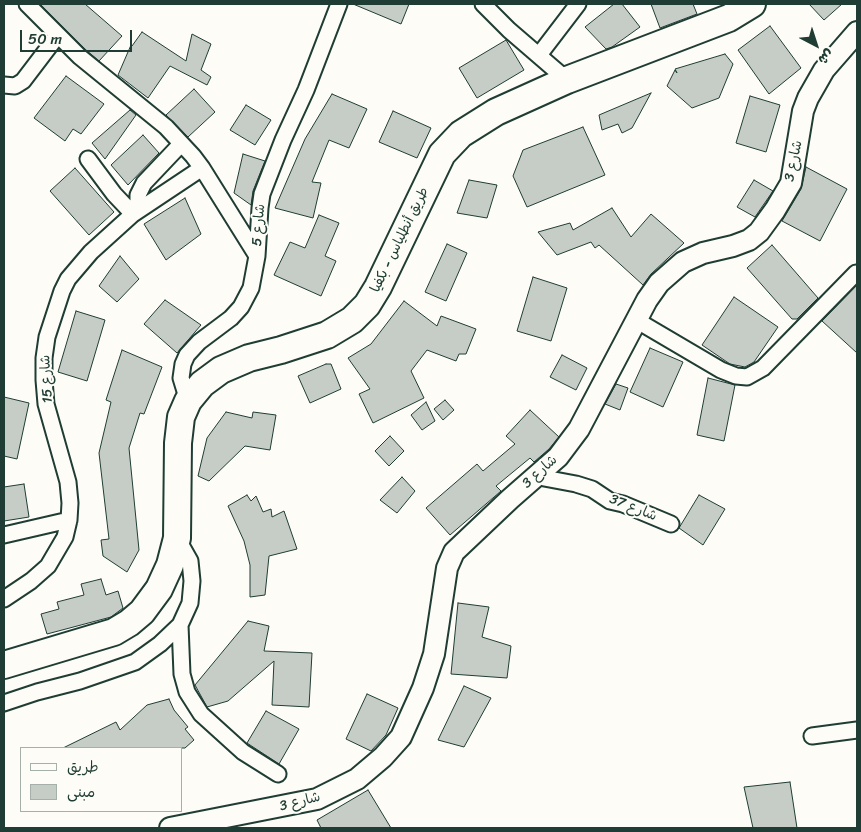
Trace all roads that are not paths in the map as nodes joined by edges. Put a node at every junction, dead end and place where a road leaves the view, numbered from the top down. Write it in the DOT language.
graph roads {
  1 [pos="27,4"];
  2 [pos="339,4"];
  3 [pos="482,4"];
  4 [pos="578,4"];
  5 [pos="752,4"];
  6 [pos="857,32"];
  7 [pos="58,35"];
  8 [pos="539,56"];
  9 [pos="567,80"];
  10 [pos="4,86"];
  11 [pos="181,144"];
  12 [pos="88,159"];
  13 [pos="202,168"];
  14 [pos="136,212"];
  15 [pos="257,256"];
  16 [pos="856,273"];
  17 [pos="636,320"];
  18 [pos="188,401"];
  19 [pos="539,473"];
  20 [pos="69,520"];
  21 [pos="671,524"];
  22 [pos="4,535"];
  23 [pos="177,538"];
  24 [pos="4,599"];
  25 [pos="180,625"];
  26 [pos="4,665"];
  27 [pos="4,703"];
  28 [pos="857,730"];
  29 [pos="812,736"];
  30 [pos="278,774"];
  31 [pos="170,828"];
  1 -- 7 [label="street"];
  2 -- 15 [label="street, شارع 5"];
  3 -- 8 [label="street"];
  4 -- 8 [label="street"];
  5 -- 9 [label="highway, طريق أنطلياس - بكفيا"];
  6 -- 17 [label="street, شارع 3"];
  7 -- 10 [label="street"];
  7 -- 11 [label="street"];
  8 -- 9 [label="street"];
  9 -- 18 [label="highway, طريق أنطلياس - بكفيا"];
  11 -- 13 [label="street"];
  11 -- 14 [label="street"];
  12 -- 14 [label="street"];
  13 -- 14 [label="street, شارع 15"];
  13 -- 15 [label="street"];
  14 -- 20 [label="street, شارع 15"];
  15 -- 18 [label="street, شارع 5"];
  16 -- 17 [label="street"];
  17 -- 19 [label="street, شارع 3"];
  18 -- 23 [label="highway, طريق أنطلياس - بكفيا"];
  19 -- 21 [label="street, شارع 37"];
  19 -- 31 [label="street, شارع 3"];
  20 -- 22 [label="street"];
  20 -- 24 [label="street, شارع 15"];
  23 -- 25 [label="street"];
  23 -- 26 [label="highway, طريق أنطلياس - بكفيا"];
  25 -- 27 [label="street"];
  25 -- 30 [label="street"];
  28 -- 29 [label="street"];
}
